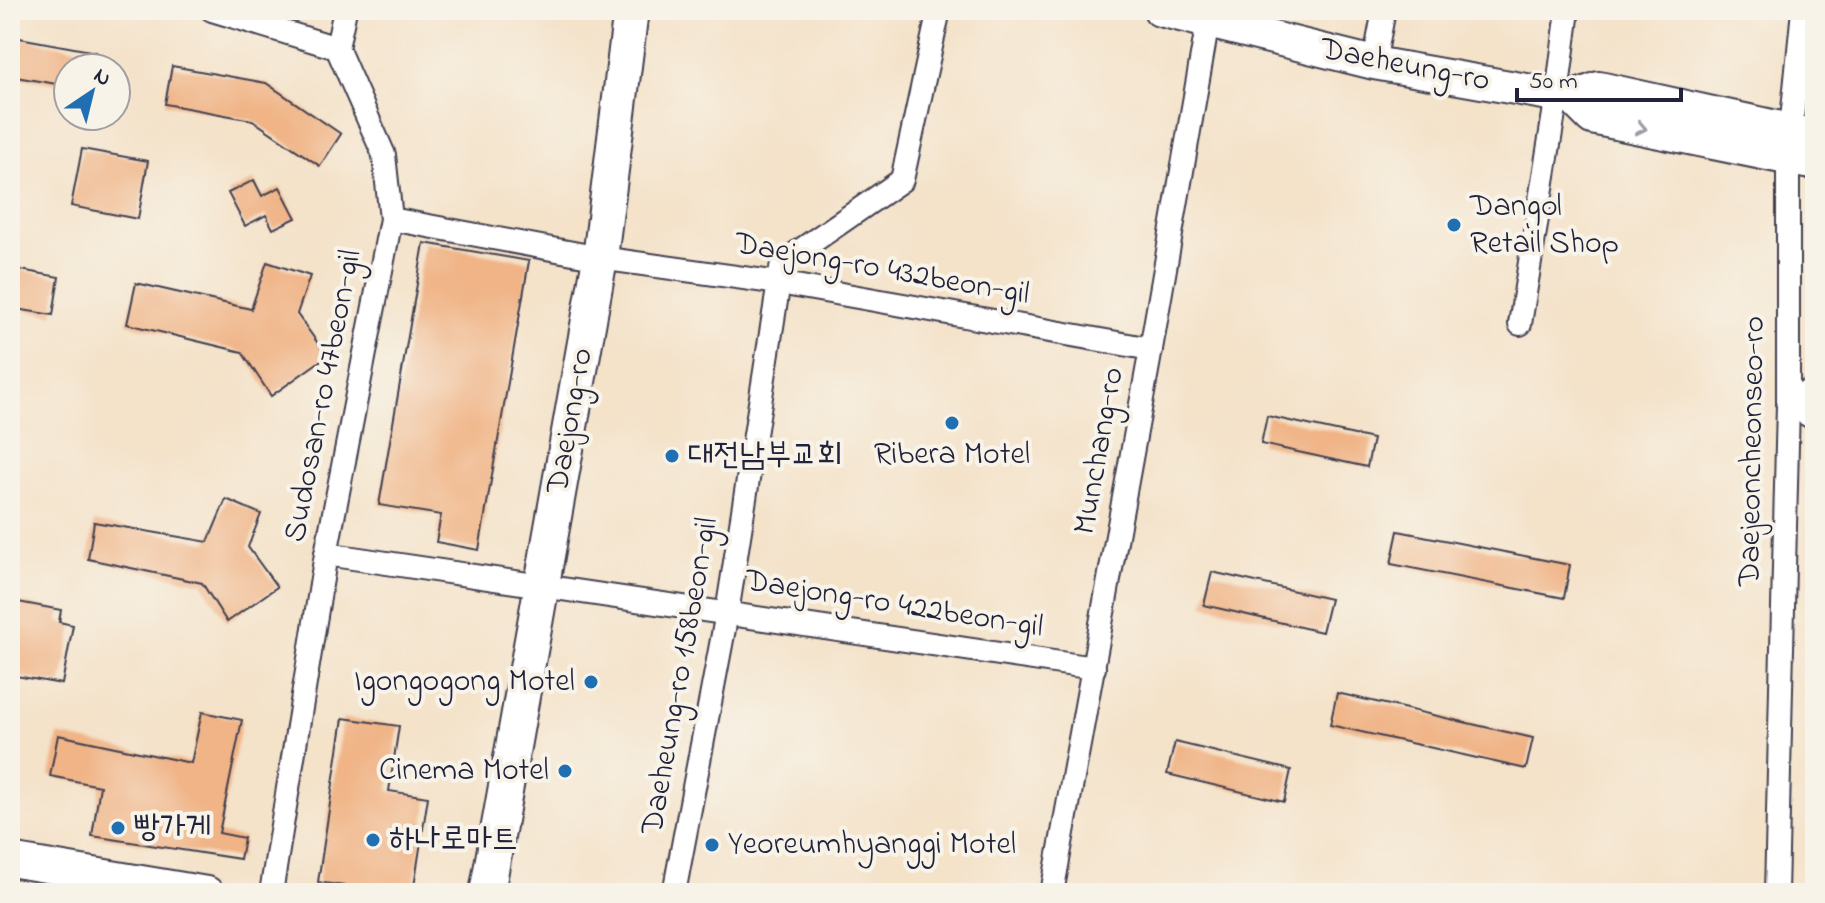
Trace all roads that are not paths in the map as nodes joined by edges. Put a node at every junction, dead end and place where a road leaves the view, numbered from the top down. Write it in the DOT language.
graph roads {
  1 [pos="212,10"];
  2 [pos="345,10"];
  3 [pos="939,10"];
  4 [pos="1160,10"];
  5 [pos="1384,10"];
  6 [pos="1568,10"];
  7 [pos="1803,10"];
  8 [pos="630,11"];
  9 [pos="1209,15"];
  10 [pos="337,48"];
  11 [pos="1374,63"];
  12 [pos="1565,96"];
  13 [pos="1802,148"];
  14 [pos="391,219"];
  15 [pos="600,258"];
  16 [pos="779,283"];
  17 [pos="1520,324"];
  18 [pos="1151,349"];
  19 [pos="1815,387"];
  20 [pos="1788,404"];
  21 [pos="1815,419"];
  22 [pos="326,554"];
  23 [pos="542,585"];
  24 [pos="727,613"];
  25 [pos="1094,668"];
  26 [pos="10,860"];
  27 [pos="207,893"];
  28 [pos="271,893"];
  29 [pos="487,893"];
  30 [pos="674,893"];
  31 [pos="1052,893"];
  32 [pos="1776,893"];
  1 -- 10 [label="street"];
  2 -- 10 [label="street"];
  3 -- 16 [label="street, Daeheung-ro 158beon-gil"];
  4 -- 9 [label="main road, Daeheung-ro"];
  5 -- 11 [label="street"];
  6 -- 12 [label="street"];
  7 -- 13 [label="street, Daejeoncheonseo-ro"];
  8 -- 15 [label="main road, Daejong-ro"];
  9 -- 11 [label="main road, Daeheung-ro"];
  9 -- 18 [label="street, Munchang-ro"];
  10 -- 14 [label="street, Sudosan-ro 47beon-gil"];
  11 -- 12 [label="main road, Daeheung-ro"];
  12 -- 13 [label="main road, Daeheung-ro"];
  12 -- 17 [label="street"];
  13 -- 20 [label="street, Daejeoncheonseo-ro"];
  14 -- 15 [label="street"];
  14 -- 22 [label="street, Sudosan-ro 47beon-gil"];
  15 -- 16 [label="street, Daejong-ro 432beon-gil"];
  15 -- 23 [label="main road, Daejong-ro"];
  16 -- 18 [label="street, Daejong-ro 432beon-gil"];
  16 -- 24 [label="street, Daeheung-ro 158beon-gil"];
  18 -- 25 [label="street, Munchang-ro"];
  19 -- 20 [label="street"];
  20 -- 21 [label="street"];
  20 -- 32 [label="street, Daejeoncheonseo-ro"];
  22 -- 23 [label="street"];
  22 -- 28 [label="street, Sudosan-ro 47beon-gil"];
  23 -- 24 [label="street, Daejong-ro 422beon-gil"];
  23 -- 29 [label="main road, Daejong-ro"];
  24 -- 25 [label="street, Daejong-ro 422beon-gil"];
  24 -- 30 [label="street, Daeheung-ro 158beon-gil"];
  25 -- 31 [label="street, Munchang-ro"];
  26 -- 27 [label="main road"];
}
